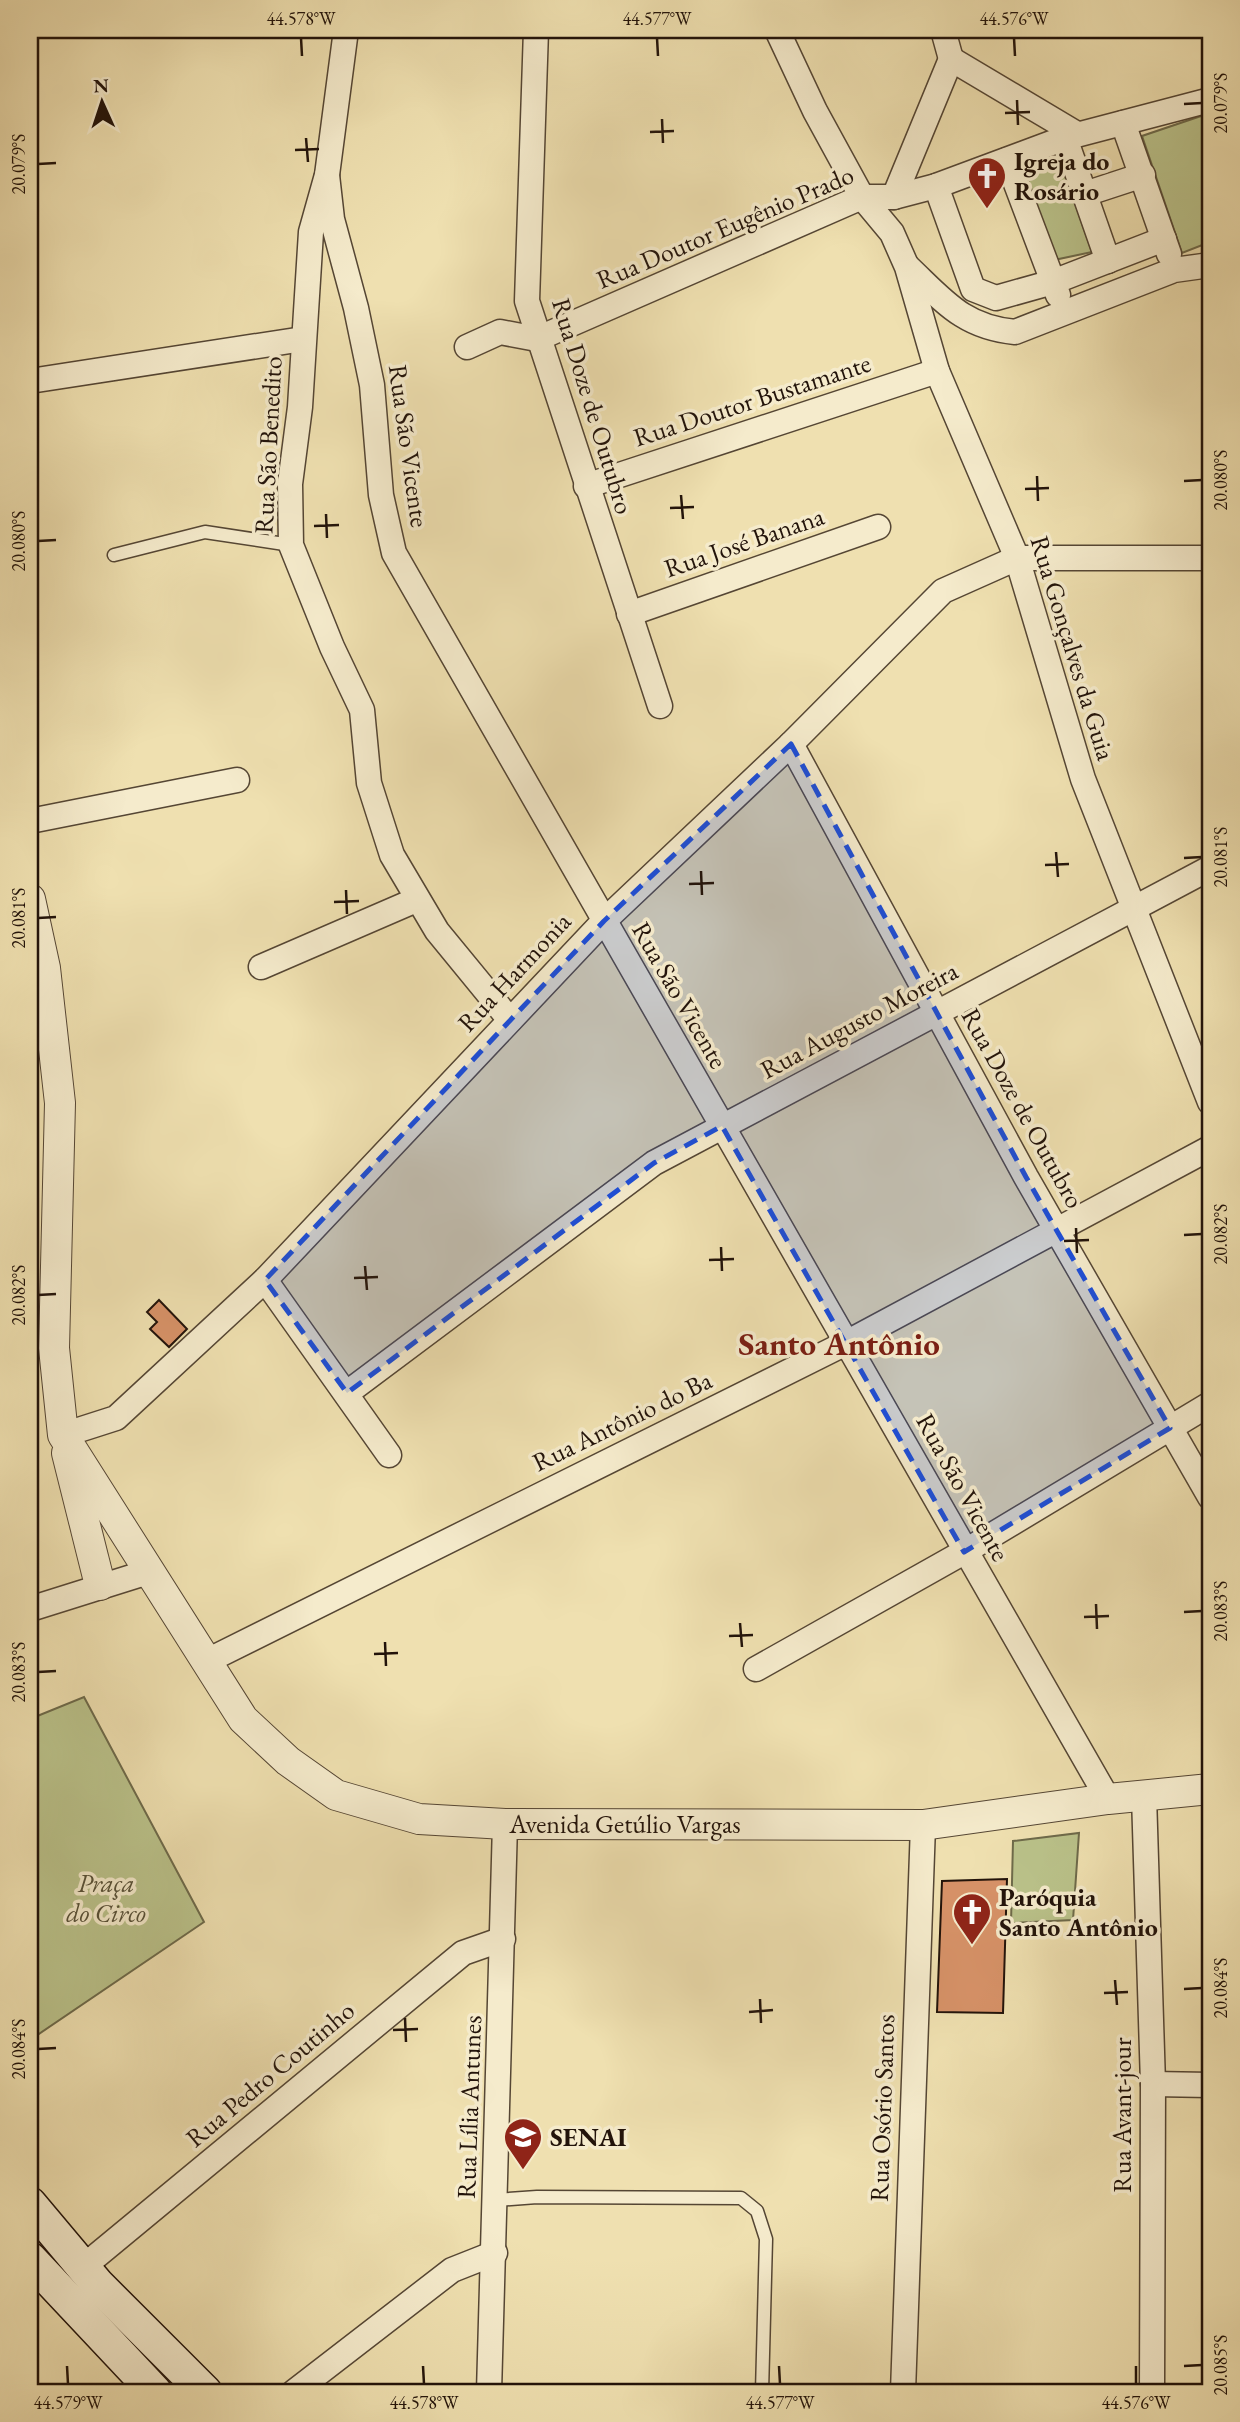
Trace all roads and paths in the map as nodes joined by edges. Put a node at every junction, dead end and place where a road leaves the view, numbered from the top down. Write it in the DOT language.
graph roads {
  1 [pos="346,30"];
  2 [pos="536,30"];
  3 [pos="777,30"];
  4 [pos="943,30"];
  5 [pos="951,59"];
  6 [pos="1210,100"];
  7 [pos="1124,123"];
  8 [pos="1071,136"];
  9 [pos="1007,159"];
  10 [pos="327,175"];
  11 [pos="1143,175"];
  12 [pos="936,186"];
  13 [pos="1085,194"];
  14 [pos="862,197"];
  15 [pos="894,197"];
  16 [pos="1164,239"];
  17 [pos="1108,261"];
  18 [pos="1210,265"];
  19 [pos="907,267"];
  20 [pos="1174,270"];
  21 [pos="1053,282"];
  22 [pos="1065,312"];
  23 [pos="303,339"];
  24 [pos="537,339"];
  25 [pos="467,346"];
  26 [pos="937,371"];
  27 [pos="30,381"];
  28 [pos="586,486"];
  29 [pos="878,527"];
  30 [pos="291,545"];
  31 [pos="114,555"];
  32 [pos="1017,558"];
  33 [pos="1210,558"];
  34 [pos="629,614"];
  35 [pos="660,706"];
  36 [pos="791,744"];
  37 [pos="237,780"];
  38 [pos="30,821"];
  39 [pos="1210,868"];
  40 [pos="30,899"];
  41 [pos="416,900"];
  42 [pos="1132,909"];
  43 [pos="604,921"];
  44 [pos="261,967"];
  45 [pos="936,1013"];
  46 [pos="510,1020"];
  47 [pos="1210,1102"];
  48 [pos="722,1126"];
  49 [pos="1210,1148"];
  50 [pos="1058,1232"];
  51 [pos="265,1280"];
  52 [pos="848,1342"];
  53 [pos="346,1393"];
  54 [pos="1210,1404"];
  55 [pos="1170,1428"];
  56 [pos="63,1435"];
  57 [pos="389,1455"];
  58 [pos="1210,1497"];
  59 [pos="964,1552"];
  60 [pos="151,1571"];
  61 [pos="100,1585"];
  62 [pos="30,1609"];
  63 [pos="205,1662"];
  64 [pos="756,1669"];
  65 [pos="1210,1789"];
  66 [pos="1144,1796"];
  67 [pos="1108,1799"];
  68 [pos="505,1824"];
  69 [pos="923,1825"];
  70 [pos="503,1939"];
  71 [pos="1153,2084"];
  72 [pos="1210,2085"];
  73 [pos="496,2200"];
  74 [pos="30,2204"];
  75 [pos="495,2253"];
  76 [pos="30,2259"];
  77 [pos="83,2267"];
  78 [pos="155,2392"];
  79 [pos="205,2392"];
  80 [pos="294,2392"];
  81 [pos="489,2392"];
  82 [pos="762,2392"];
  83 [pos="903,2392"];
  84 [pos="1152,2392"];
  1 -- 10 [label="street, Rua São Benedito"];
  2 -- 24 [label="street, Rua Doze de Outubro"];
  3 -- 14 [label="street, Rua Gonçalves da Guia"];
  4 -- 5 [label="street"];
  5 -- 8 [label="street"];
  5 -- 15 [label="street"];
  6 -- 7 [label="street, Rua Doutor Eugênio Prado"];
  7 -- 8 [label="street, Rua Doutor Eugênio Prado"];
  7 -- 11 [label="street"];
  8 -- 9 [label="street, Rua Doutor Eugênio Prado"];
  8 -- 13 [label="street"];
  9 -- 12 [label="street, Rua Doutor Eugênio Prado"];
  9 -- 21 [label="street"];
  10 -- 23 [label="street, Rua São Benedito"];
  10 -- 43 [label="street, Rua São Vicente"];
  11 -- 13 [label="street"];
  11 -- 16 [label="street"];
  12 -- 15 [label="street, Rua Doutor Eugênio Prado"];
  12 -- 21 [label="street"];
  13 -- 17 [label="street"];
  14 -- 15 [label="street, Rua Doutor Eugênio Prado"];
  14 -- 19 [label="street, Rua Gonçalves da Guia"];
  14 -- 24 [label="street, Rua Doutor Eugênio Prado"];
  16 -- 17 [label="street"];
  16 -- 20 [label="street"];
  17 -- 21 [label="street"];
  18 -- 20 [label="street"];
  19 -- 22 [label="street"];
  19 -- 26 [label="street, Rua Gonçalves da Guia"];
  20 -- 22 [label="street"];
  21 -- 22 [label="street"];
  23 -- 27 [label="street"];
  23 -- 30 [label="street, Rua São Benedito"];
  24 -- 25 [label="street"];
  24 -- 28 [label="street, Rua Doze de Outubro"];
  26 -- 28 [label="street, Rua Doutor Bustamante"];
  26 -- 32 [label="street, Rua Gonçalves da Guia"];
  28 -- 34 [label="street, Rua Doze de Outubro"];
  29 -- 34 [label="street, Rua José Banana"];
  30 -- 31 [label="lane"];
  30 -- 41 [label="street, Rua São Benedito"];
  32 -- 33 [label="street"];
  32 -- 36 [label="street, Rua Harmonia"];
  32 -- 42 [label="street, Rua Gonçalves da Guia"];
  34 -- 35 [label="street, Rua Doze de Outubro"];
  36 -- 43 [label="street, Rua Harmonia"];
  36 -- 45 [label="street, Rua Doze de Outubro"];
  37 -- 38 [label="street"];
  39 -- 42 [label="street, Rua Augusto Moreira"];
  40 -- 56 [label="street, Avenida Getúlio Vargas"];
  41 -- 44 [label="street"];
  41 -- 46 [label="street, Rua São Benedito"];
  42 -- 45 [label="street, Rua Augusto Moreira"];
  42 -- 47 [label="street, Rua Gonçalves da Guia"];
  43 -- 46 [label="street, Rua Harmonia"];
  43 -- 48 [label="street, Rua São Vicente"];
  45 -- 48 [label="street, Rua Augusto Moreira"];
  45 -- 50 [label="street, Rua Doze de Outubro"];
  46 -- 51 [label="street, Rua Harmonia"];
  48 -- 52 [label="street, Rua São Vicente"];
  48 -- 53 [label="street, Rua Augusto Moreira"];
  49 -- 50 [label="street, Rua Antônio do Ba"];
  50 -- 52 [label="street, Rua Antônio do Ba"];
  50 -- 55 [label="street, Rua Doze de Outubro"];
  51 -- 53 [label="street"];
  51 -- 56 [label="street, Rua Harmonia"];
  52 -- 59 [label="street, Rua São Vicente"];
  52 -- 63 [label="street, Rua Antônio do Ba"];
  53 -- 57 [label="street"];
  54 -- 55 [label="street"];
  55 -- 58 [label="street, Rua Doze de Outubro"];
  55 -- 59 [label="street"];
  56 -- 60 [label="street, Avenida Getúlio Vargas"];
  56 -- 61 [label="street"];
  59 -- 64 [label="street"];
  59 -- 67 [label="street, Rua São Vicente"];
  60 -- 61 [label="street"];
  60 -- 63 [label="street, Avenida Getúlio Vargas"];
  61 -- 62 [label="street"];
  63 -- 68 [label="street, Avenida Getúlio Vargas"];
  65 -- 66 [label="street, Avenida Getúlio Vargas"];
  66 -- 67 [label="street, Avenida Getúlio Vargas"];
  66 -- 71 [label="street, Rua Avant-jour"];
  67 -- 69 [label="street, Avenida Getúlio Vargas"];
  68 -- 69 [label="street, Avenida Getúlio Vargas"];
  68 -- 70 [label="street, Rua Lília Antunes"];
  69 -- 83 [label="street, Rua Osório Santos"];
  70 -- 73 [label="street, Rua Lília Antunes"];
  70 -- 77 [label="street, Rua Pedro Coutinho"];
  71 -- 72 [label="street"];
  71 -- 84 [label="street, Rua Avant-jour"];
  73 -- 75 [label="street, Rua Lília Antunes"];
  73 -- 82 [label="lane"];
  74 -- 77 [label="main road"];
  75 -- 80 [label="street"];
  75 -- 81 [label="street, Rua Lília Antunes"];
  76 -- 78 [label="main road"];
  77 -- 79 [label="main road"];
}
